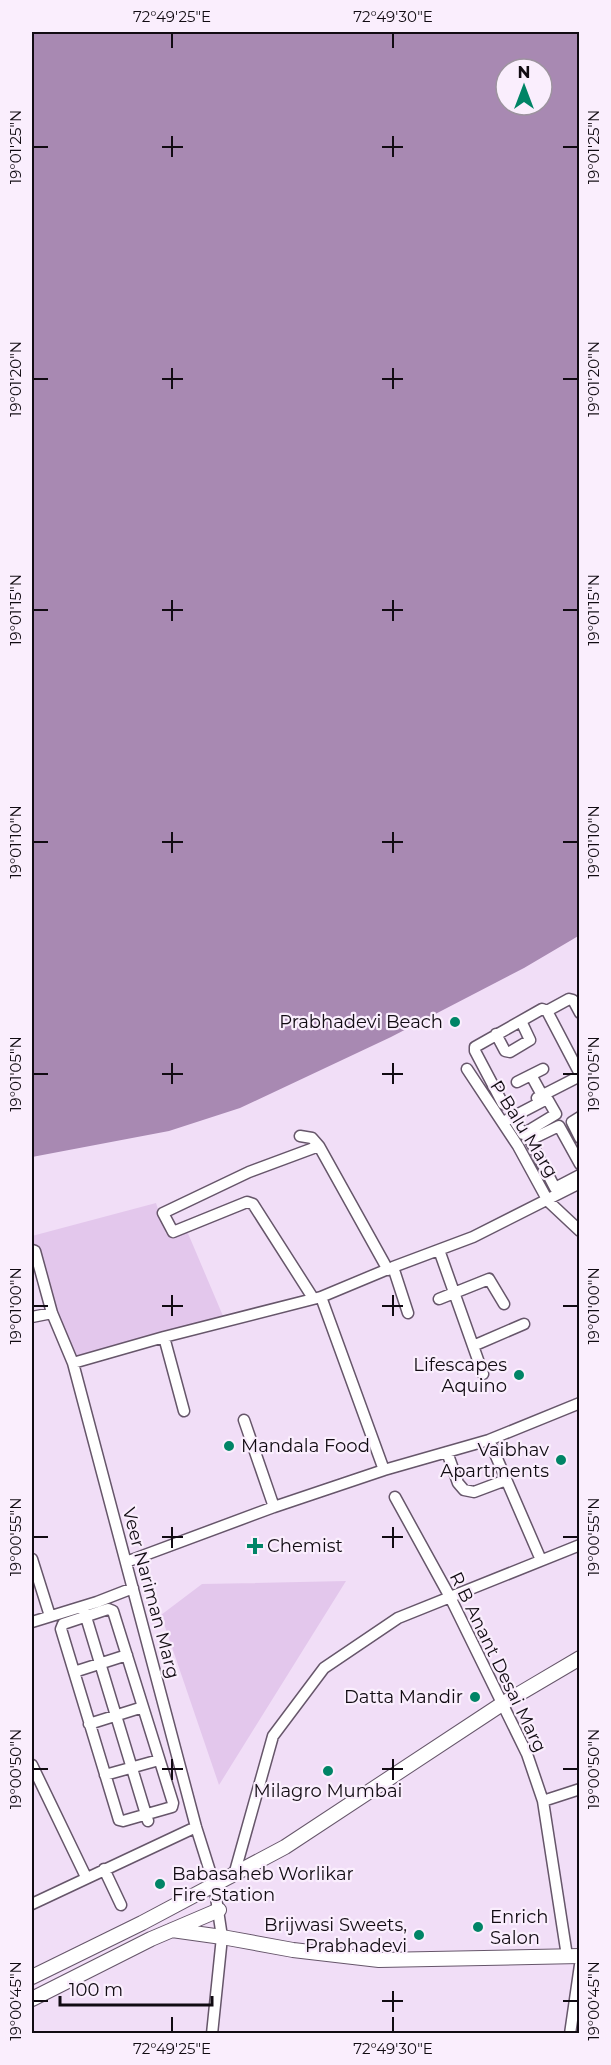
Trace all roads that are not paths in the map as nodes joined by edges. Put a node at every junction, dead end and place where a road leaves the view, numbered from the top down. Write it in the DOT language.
graph roads {
  1 [pos="547,1011"];
  2 [pos="579,1013"];
  3 [pos="521,1021"];
  4 [pos="496,1034"];
  5 [pos="574,1051"];
  6 [pos="467,1069"];
  7 [pos="543,1069"];
  8 [pos="531,1075"];
  9 [pos="579,1075"];
  10 [pos="517,1082"];
  11 [pos="542,1095"];
  12 [pos="503,1104"];
  13 [pos="579,1117"];
  14 [pos="505,1119"];
  15 [pos="300,1136"];
  16 [pos="579,1138"];
  17 [pos="319,1146"];
  18 [pos="579,1164"];
  19 [pos="579,1175"];
  20 [pos="579,1183"];
  21 [pos="548,1201"];
  22 [pos="579,1231"];
  23 [pos="32,1250"];
  24 [pos="439,1250"];
  25 [pos="390,1269"];
  26 [pos="454,1292"];
  27 [pos="317,1298"];
  28 [pos="439,1299"];
  29 [pos="504,1304"];
  30 [pos="52,1313"];
  31 [pos="408,1314"];
  32 [pos="32,1317"];
  33 [pos="524,1324"];
  34 [pos="164,1337"];
  35 [pos="473,1346"];
  36 [pos="73,1363"];
  37 [pos="483,1374"];
  38 [pos="579,1403"];
  39 [pos="184,1411"];
  40 [pos="244,1420"];
  41 [pos="489,1440"];
  42 [pos="444,1453"];
  43 [pos="384,1470"];
  44 [pos="506,1480"];
  45 [pos="395,1497"];
  46 [pos="460,1499"];
  47 [pos="274,1507"];
  48 [pos="579,1545"];
  49 [pos="32,1559"];
  50 [pos="541,1560"];
  51 [pos="126,1562"];
  52 [pos="133,1588"];
  53 [pos="450,1597"];
  54 [pos="85,1611"];
  55 [pos="50,1616"];
  56 [pos="32,1622"];
  57 [pos="127,1655"];
  58 [pos="579,1658"];
  59 [pos="100,1663"];
  60 [pos="74,1672"];
  61 [pos="502,1704"];
  62 [pos="143,1707"];
  63 [pos="116,1715"];
  64 [pos="90,1724"];
  65 [pos="159,1760"];
  66 [pos="32,1765"];
  67 [pos="132,1768"];
  68 [pos="105,1775"];
  69 [pos="579,1789"];
  70 [pos="543,1801"];
  71 [pos="147,1818"];
  72 [pos="196,1827"];
  73 [pos="104,1869"];
  74 [pos="234,1875"];
  75 [pos="86,1877"];
  76 [pos="214,1884"];
  77 [pos="32,1904"];
  78 [pos="121,1905"];
  79 [pos="219,1910"];
  80 [pos="172,1930"];
  81 [pos="222,1937"];
  82 [pos="573,1956"];
  83 [pos="579,1965"];
  84 [pos="32,1977"];
  85 [pos="32,1999"];
  86 [pos="212,2034"];
  87 [pos="570,2034"];
  1 -- 2 [label="street"];
  1 -- 3 [label="street"];
  1 -- 5 [label="street"];
  3 -- 4 [label="street"];
  3 -- 4 [label="street"];
  4 -- 12 [label="street"];
  5 -- 9 [label="street"];
  6 -- 14 [label="street, P Balu Marg"];
  7 -- 8 [label="street"];
  8 -- 10 [label="street"];
  8 -- 11 [label="street"];
  9 -- 11 [label="street"];
  11 -- 14 [label="street"];
  13 -- 16 [label="street"];
  14 -- 21 [label="street, P Balu Marg"];
  15 -- 17 [label="street"];
  17 -- 25 [label="street"];
  17 -- 27 [label="street"];
  18 -- 19 [label="street"];
  20 -- 21 [label="street"];
  21 -- 22 [label="street, P Balu Marg"];
  21 -- 24 [label="street"];
  23 -- 30 [label="street, Veer Nariman Marg"];
  24 -- 25 [label="street"];
  24 -- 26 [label="street"];
  25 -- 27 [label="street"];
  25 -- 31 [label="street"];
  26 -- 28 [label="street"];
  26 -- 29 [label="street"];
  26 -- 35 [label="street"];
  27 -- 34 [label="street"];
  27 -- 43 [label="street"];
  30 -- 32 [label="street"];
  30 -- 36 [label="street, Veer Nariman Marg"];
  33 -- 35 [label="street"];
  34 -- 36 [label="street"];
  34 -- 39 [label="street"];
  35 -- 37 [label="street"];
  36 -- 51 [label="street, Veer Nariman Marg"];
  38 -- 41 [label="street"];
  40 -- 47 [label="street"];
  41 -- 42 [label="street"];
  41 -- 44 [label="street"];
  42 -- 43 [label="street"];
  42 -- 44 [label="street"];
  42 -- 46 [label="street"];
  43 -- 47 [label="street"];
  44 -- 50 [label="street"];
  45 -- 53 [label="street, R B Anant Desai Marg"];
  47 -- 51 [label="street"];
  48 -- 50 [label="street"];
  49 -- 55 [label="street"];
  50 -- 53 [label="street"];
  51 -- 52 [label="street, Veer Nariman Marg"];
  52 -- 54 [label="street"];
  52 -- 72 [label="street, Veer Nariman Marg"];
  53 -- 61 [label="street, R B Anant Desai Marg"];
  53 -- 74 [label="street"];
  54 -- 55 [label="street"];
  54 -- 57 [label="street"];
  54 -- 59 [label="street"];
  54 -- 60 [label="street"];
  55 -- 56 [label="street"];
  57 -- 59 [label="street"];
  57 -- 62 [label="street"];
  58 -- 61 [label="main road"];
  59 -- 60 [label="street"];
  59 -- 63 [label="street"];
  60 -- 64 [label="street"];
  61 -- 70 [label="street, R B Anant Desai Marg"];
  61 -- 74 [label="main road"];
  62 -- 63 [label="street"];
  62 -- 65 [label="street"];
  63 -- 64 [label="street"];
  63 -- 67 [label="street"];
  64 -- 68 [label="street"];
  65 -- 67 [label="street"];
  65 -- 71 [label="street"];
  66 -- 75 [label="street"];
  67 -- 68 [label="street"];
  67 -- 71 [label="street"];
  68 -- 71 [label="street"];
  69 -- 70 [label="street"];
  70 -- 82 [label="street, R B Anant Desai Marg"];
  72 -- 73 [label="street"];
  72 -- 76 [label="street, Veer Nariman Marg"];
  73 -- 75 [label="street"];
  73 -- 78 [label="street"];
  74 -- 76 [label="main road"];
  75 -- 77 [label="street"];
  76 -- 79 [label="street, Veer Nariman Marg"];
  76 -- 84 [label="main road"];
  79 -- 80 [label="main road"];
  79 -- 81 [label="street, Veer Nariman Marg"];
  80 -- 81 [label="main road"];
  80 -- 85 [label="main road"];
  81 -- 82 [label="main road"];
  81 -- 86 [label="street, Veer Nariman Marg"];
  83 -- 87 [label="street"];
}
